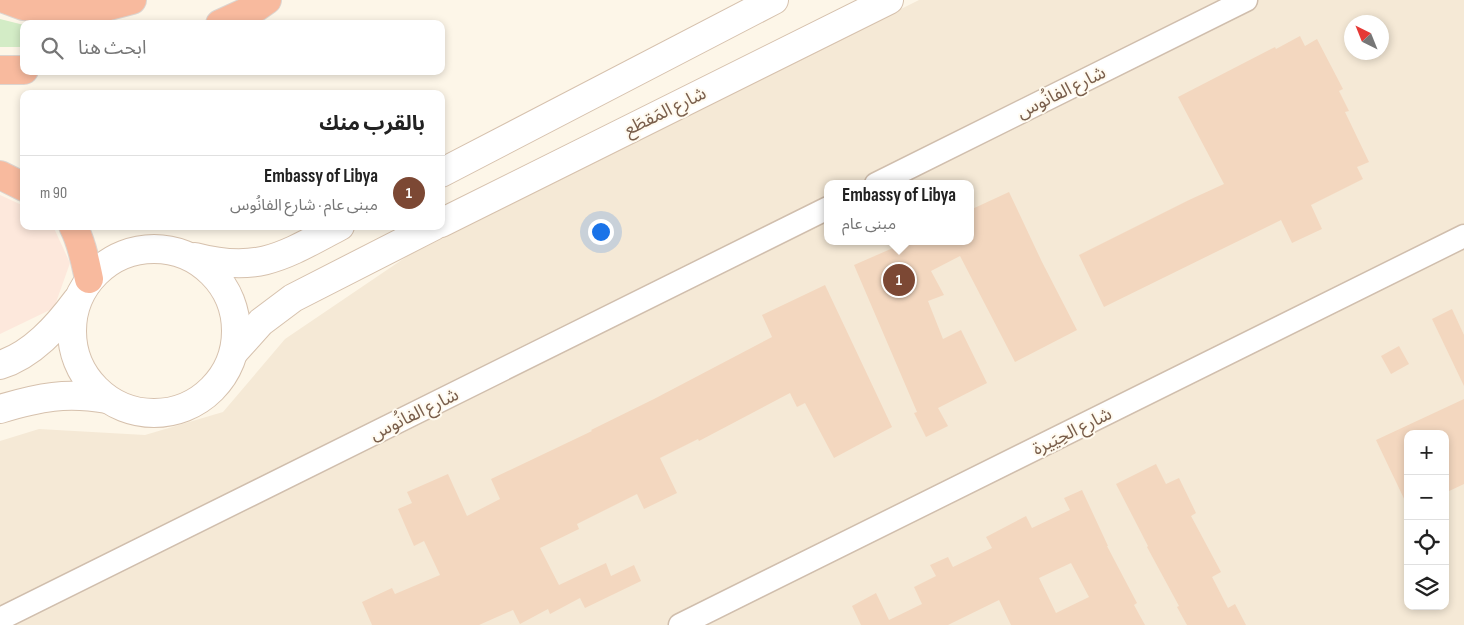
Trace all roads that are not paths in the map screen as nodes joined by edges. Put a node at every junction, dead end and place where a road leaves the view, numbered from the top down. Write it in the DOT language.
graph roads {
  1 [pos="7,0"];
  2 [pos="132,0"];
  3 [pos="267,0"];
  4 [pos="774,0"];
  5 [pos="889,0"];
  6 [pos="1246,0"];
  7 [pos="229,20"];
  8 [pos="0,70"];
  9 [pos="20,70"];
  10 [pos="445,171"];
  11 [pos="0,175"];
  12 [pos="884,180"];
  13 [pos="20,185"];
  14 [pos="824,210"];
  15 [pos="445,221"];
  16 [pos="75,230"];
  17 [pos="332,230"];
  18 [pos="426,230"];
  19 [pos="1464,236"];
  20 [pos="192,256"];
  21 [pos="83,289"];
  22 [pos="234,352"];
  23 [pos="0,365"];
  24 [pos="107,399"];
  25 [pos="0,409"];
  26 [pos="0,620"];
  27 [pos="680,625"];
  1 -- 2 [label="highway"];
  3 -- 7 [label="highway"];
  4 -- 10 [label="street"];
  5 -- 15 [label="street, شارع المَقطَع"];
  6 -- 12 [label="street, شارع الفانُوس"];
  8 -- 9 [label="highway"];
  11 -- 13 [label="highway"];
  14 -- 26 [label="street, شارع الفانُوس"];
  16 -- 21 [label="highway"];
  17 -- 20 [label="street"];
  18 -- 22 [label="street"];
  19 -- 27 [label="street, شارع الحِيَيرة"];
  20 -- 21 [label="street"];
  20 -- 22 [label="street"];
  21 -- 23 [label="street"];
  21 -- 24 [label="street"];
  22 -- 24 [label="street"];
  24 -- 25 [label="street"];
}
